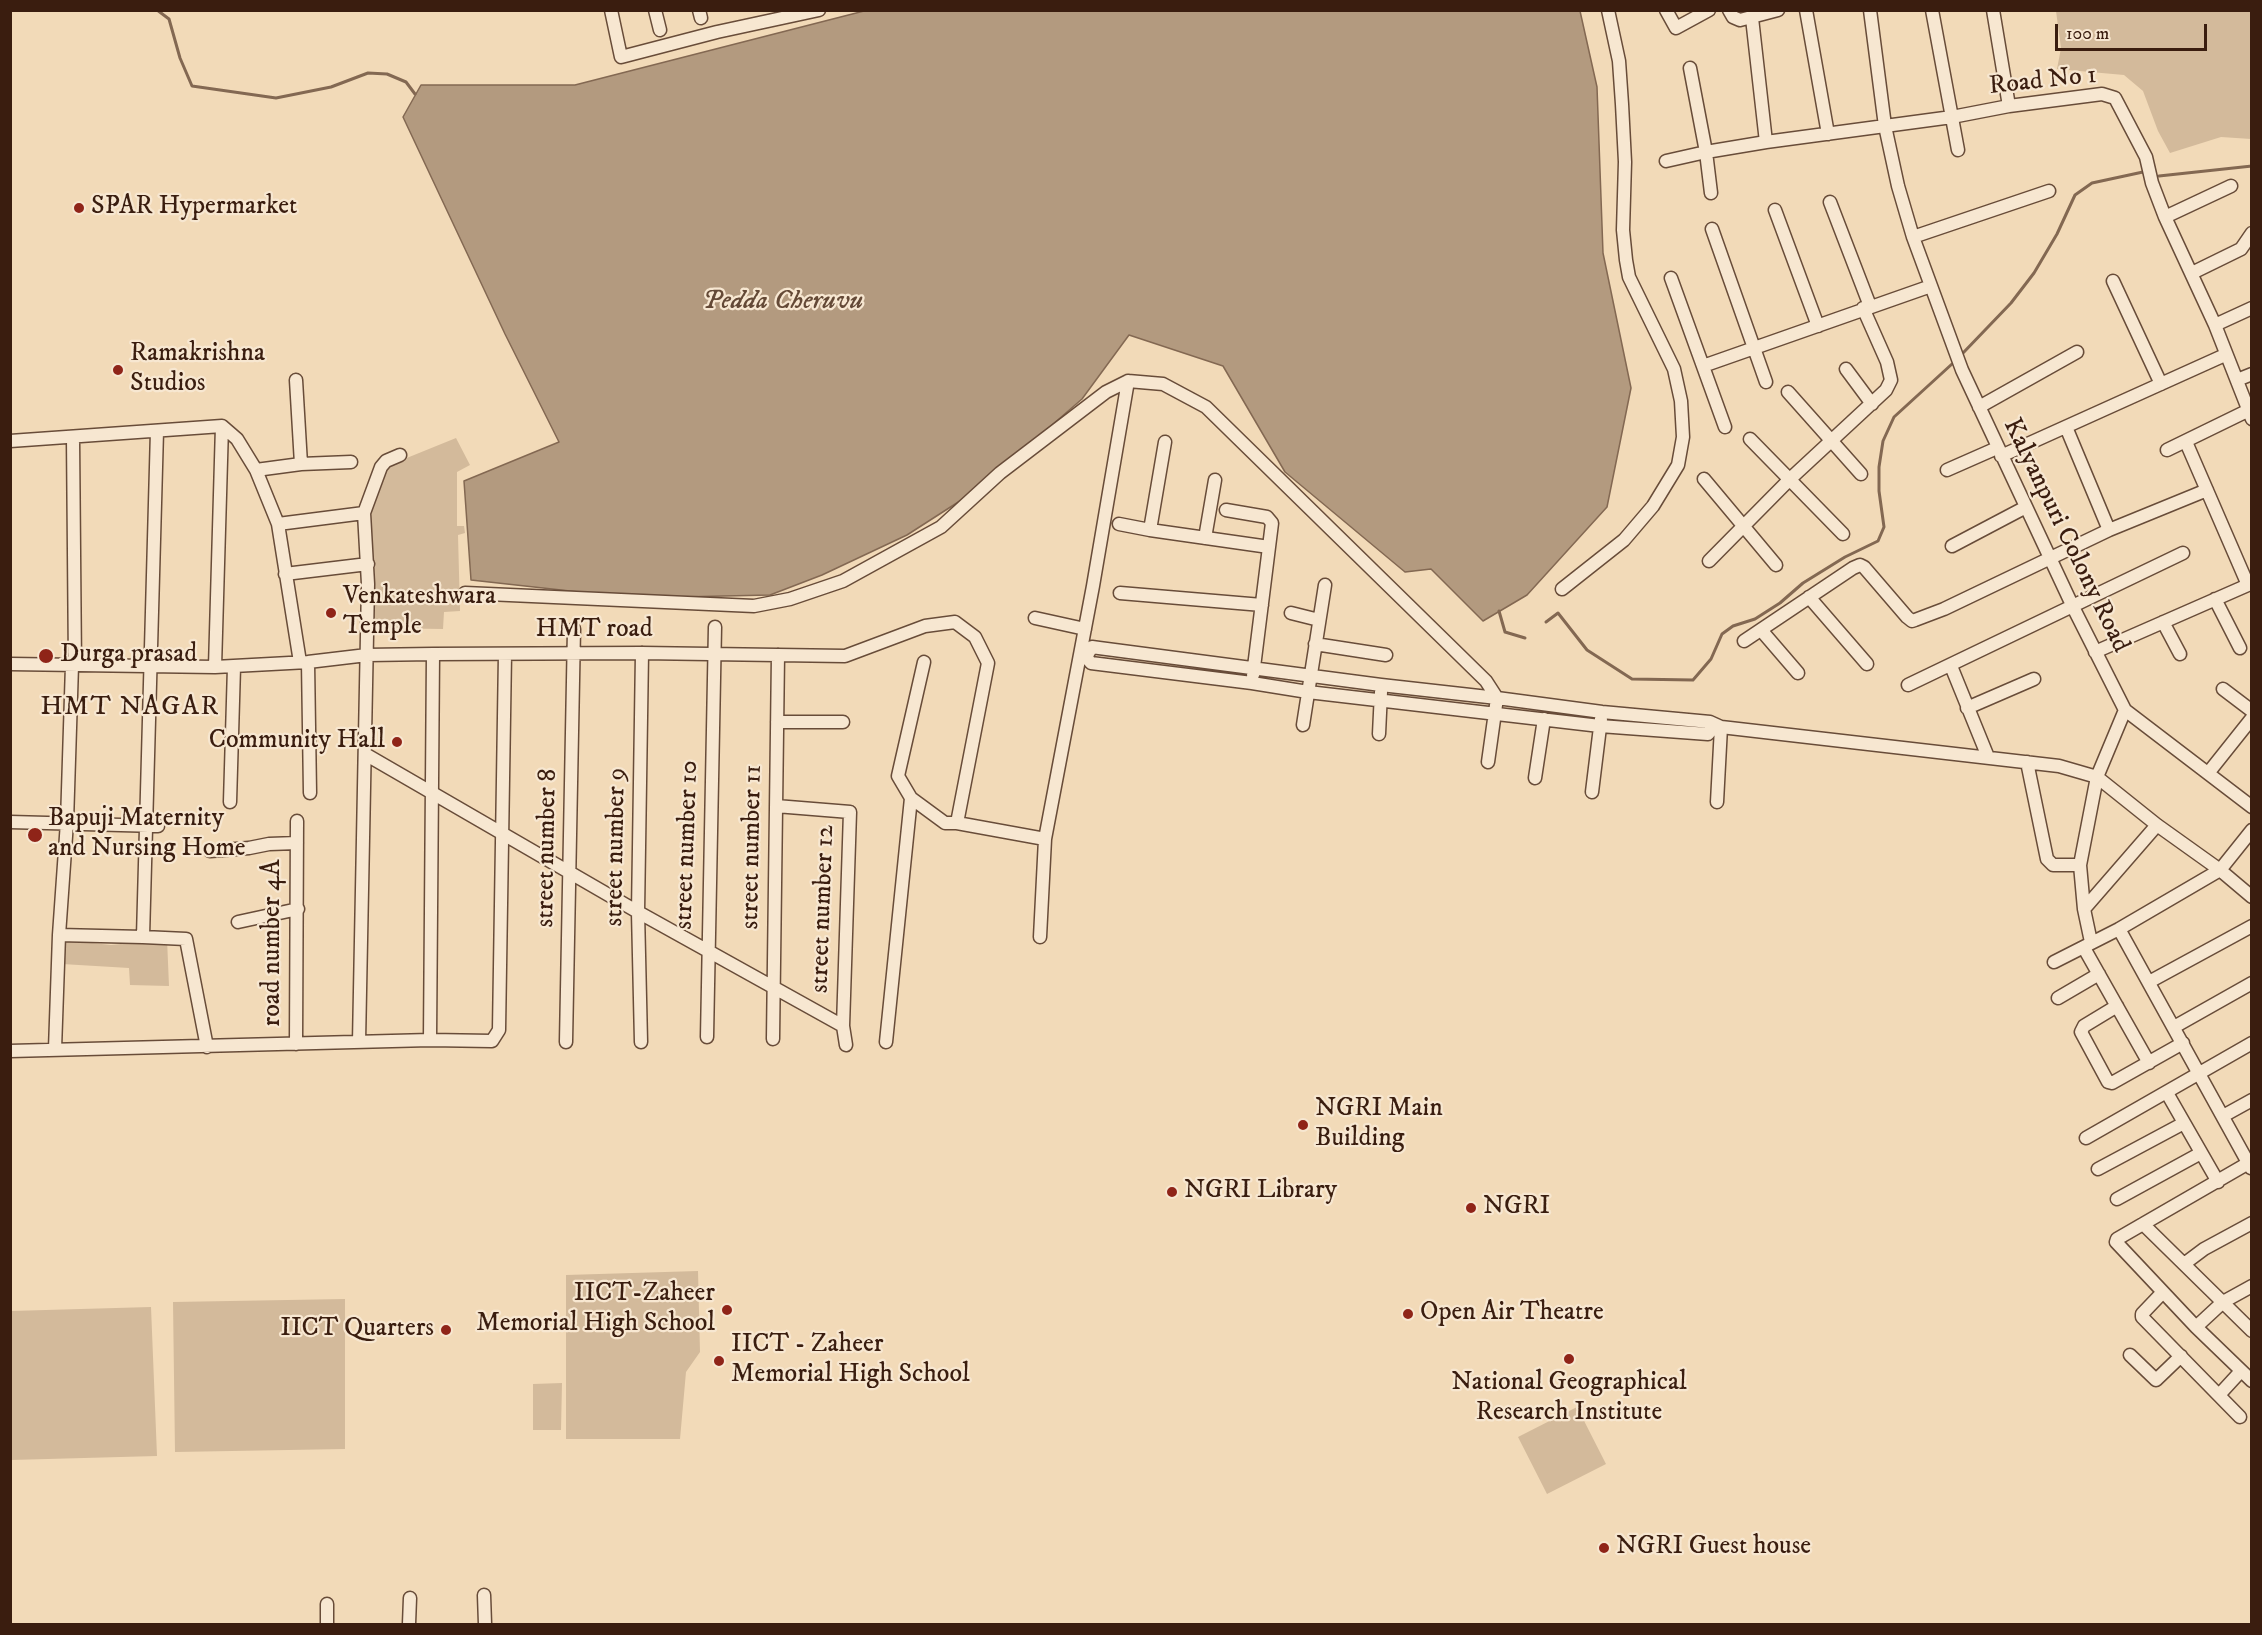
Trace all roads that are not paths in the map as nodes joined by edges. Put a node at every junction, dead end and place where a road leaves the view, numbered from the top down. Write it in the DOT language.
graph roads {
  1 [pos="611,10"];
  2 [pos="655,10"];
  3 [pos="819,10"];
  4 [pos="1608,10"];
  5 [pos="1666,10"];
  6 [pos="1709,10"];
  7 [pos="1729,10"];
  8 [pos="1806,10"];
  9 [pos="1870,10"];
  10 [pos="1932,10"];
  11 [pos="1993,10"];
  12 [pos="1775,11"];
  13 [pos="1752,18"];
  14 [pos="660,30"];
  15 [pos="1690,68"];
  16 [pos="2008,106"];
  17 [pos="1952,117"];
  18 [pos="1886,126"];
  19 [pos="1828,134"];
  20 [pos="1766,142"];
  21 [pos="1958,150"];
  22 [pos="1706,152"];
  23 [pos="1666,161"];
  24 [pos="2231,186"];
  25 [pos="2049,191"];
  26 [pos="1712,193"];
  27 [pos="1830,202"];
  28 [pos="1775,210"];
  29 [pos="2165,217"];
  30 [pos="1712,229"];
  31 [pos="2252,233"];
  32 [pos="1913,237"];
  33 [pos="2192,273"];
  34 [pos="1671,278"];
  35 [pos="2113,281"];
  36 [pos="1931,286"];
  37 [pos="1867,307"];
  38 [pos="2252,308"];
  39 [pos="2215,325"];
  40 [pos="1818,326"];
  41 [pos="1754,348"];
  42 [pos="2077,352"];
  43 [pos="2225,355"];
  44 [pos="1703,366"];
  45 [pos="1846,369"];
  46 [pos="2252,374"];
  47 [pos="296,380"];
  48 [pos="2237,380"];
  49 [pos="1128,381"];
  50 [pos="1766,382"];
  51 [pos="2161,384"];
  52 [pos="1788,392"];
  53 [pos="1872,404"];
  54 [pos="1979,407"];
  55 [pos="2249,415"];
  56 [pos="222,426"];
  57 [pos="1725,427"];
  58 [pos="2067,427"];
  59 [pos="157,431"];
  60 [pos="73,438"];
  61 [pos="1750,439"];
  62 [pos="1833,440"];
  63 [pos="10,441"];
  64 [pos="1165,442"];
  65 [pos="2186,442"];
  66 [pos="2167,450"];
  67 [pos="1999,452"];
  68 [pos="400,455"];
  69 [pos="351,462"];
  70 [pos="301,464"];
  71 [pos="256,470"];
  72 [pos="1947,470"];
  73 [pos="1861,474"];
  74 [pos="1704,479"];
  75 [pos="1790,479"];
  76 [pos="1215,480"];
  77 [pos="2206,490"];
  78 [pos="2026,507"];
  79 [pos="1226,510"];
  80 [pos="364,513"];
  81 [pos="278,524"];
  82 [pos="1119,524"];
  83 [pos="1743,526"];
  84 [pos="1150,530"];
  85 [pos="2109,530"];
  86 [pos="1843,534"];
  87 [pos="1205,538"];
  88 [pos="1952,546"];
  89 [pos="1269,548"];
  90 [pos="2183,553"];
  91 [pos="2052,559"];
  92 [pos="1709,561"];
  93 [pos="368,564"];
  94 [pos="1776,565"];
  95 [pos="285,574"];
  96 [pos="1325,585"];
  97 [pos="1562,588"];
  98 [pos="465,593"];
  99 [pos="1120,593"];
  100 [pos="1809,597"];
  101 [pos="2215,599"];
  102 [pos="1262,605"];
  103 [pos="2073,607"];
  104 [pos="1291,613"];
  105 [pos="1035,618"];
  106 [pos="1319,620"];
  107 [pos="2163,622"];
  108 [pos="715,627"];
  109 [pos="574,629"];
  110 [pos="1085,629"];
  111 [pos="1761,630"];
  112 [pos="1744,641"];
  113 [pos="1315,644"];
  114 [pos="2240,648"];
  115 [pos="2095,652"];
  116 [pos="642,653"];
  117 [pos="433,654"];
  118 [pos="506,654"];
  119 [pos="1146,654"];
  120 [pos="2180,654"];
  121 [pos="573,655"];
  122 [pos="716,655"];
  123 [pos="1386,655"];
  124 [pos="367,656"];
  125 [pos="778,656"];
  126 [pos="304,662"];
  127 [pos="924,662"];
  128 [pos="10,664"];
  129 [pos="1867,664"];
  130 [pos="74,665"];
  131 [pos="151,665"];
  132 [pos="234,666"];
  133 [pos="1951,666"];
  134 [pos="215,667"];
  135 [pos="1254,667"];
  136 [pos="1144,670"];
  137 [pos="1798,673"];
  138 [pos="1310,676"];
  139 [pos="2034,679"];
  140 [pos="1252,683"];
  141 [pos="1381,685"];
  142 [pos="1908,685"];
  143 [pos="2223,689"];
  144 [pos="1308,692"];
  145 [pos="1497,698"];
  146 [pos="1380,700"];
  147 [pos="1968,708"];
  148 [pos="2125,710"];
  149 [pos="2252,711"];
  150 [pos="1602,712"];
  151 [pos="1494,713"];
  152 [pos="2252,718"];
  153 [pos="1544,719"];
  154 [pos="777,722"];
  155 [pos="843,722"];
  156 [pos="1303,725"];
  157 [pos="1600,726"];
  158 [pos="1718,726"];
  159 [pos="1378,734"];
  160 [pos="365,754"];
  161 [pos="1988,757"];
  162 [pos="1488,762"];
  163 [pos="2027,762"];
  164 [pos="2209,772"];
  165 [pos="2097,777"];
  166 [pos="1535,778"];
  167 [pos="430,791"];
  168 [pos="1592,792"];
  169 [pos="310,793"];
  170 [pos="911,798"];
  171 [pos="230,802"];
  172 [pos="1717,802"];
  173 [pos="776,806"];
  174 [pos="2252,807"];
  175 [pos="297,821"];
  176 [pos="10,822"];
  177 [pos="67,822"];
  178 [pos="957,823"];
  179 [pos="2157,825"];
  180 [pos="152,826"];
  181 [pos="2252,830"];
  182 [pos="502,834"];
  183 [pos="1045,838"];
  184 [pos="297,843"];
  185 [pos="210,851"];
  186 [pos="2080,865"];
  187 [pos="2220,870"];
  188 [pos="570,872"];
  189 [pos="2252,897"];
  190 [pos="298,909"];
  191 [pos="2084,909"];
  192 [pos="638,912"];
  193 [pos="238,922"];
  194 [pos="2252,926"];
  195 [pos="2119,929"];
  196 [pos="59,935"];
  197 [pos="1040,936"];
  198 [pos="143,937"];
  199 [pos="2087,945"];
  200 [pos="707,949"];
  201 [pos="2054,962"];
  202 [pos="2099,974"];
  203 [pos="2149,982"];
  204 [pos="2252,983"];
  205 [pos="773,987"];
  206 [pos="2058,998"];
  207 [pos="2117,1006"];
  208 [pos="843,1026"];
  209 [pos="2174,1027"];
  210 [pos="707,1037"];
  211 [pos="773,1038"];
  212 [pos="430,1040"];
  213 [pos="359,1042"];
  214 [pos="567,1042"];
  215 [pos="641,1042"];
  216 [pos="886,1042"];
  217 [pos="2183,1043"];
  218 [pos="2252,1043"];
  219 [pos="296,1044"];
  220 [pos="846,1045"];
  221 [pos="207,1047"];
  222 [pos="55,1048"];
  223 [pos="10,1051"];
  224 [pos="2149,1063"];
  225 [pos="2199,1073"];
  226 [pos="2167,1093"];
  227 [pos="2252,1100"];
  228 [pos="2223,1116"];
  229 [pos="2184,1123"];
  230 [pos="2086,1138"];
  231 [pos="2201,1153"];
  232 [pos="2250,1164"];
  233 [pos="2098,1169"];
  234 [pos="2218,1182"];
  235 [pos="2117,1199"];
  236 [pos="2252,1223"];
  237 [pos="2143,1224"];
  238 [pos="2184,1264"];
  239 [pos="2252,1286"];
  240 [pos="2163,1292"];
  241 [pos="2223,1302"];
  242 [pos="2196,1327"];
  243 [pos="2252,1331"];
  244 [pos="2130,1355"];
  245 [pos="2181,1356"];
  246 [pos="2241,1371"];
  247 [pos="2252,1381"];
  248 [pos="2219,1395"];
  249 [pos="2240,1417"];
  250 [pos="484,1595"];
  251 [pos="410,1598"];
  252 [pos="327,1604"];
  253 [pos="327,1624"];
  254 [pos="410,1624"];
  255 [pos="485,1624"];
  1 -- 3 [label="street"];
  2 -- 14 [label="street"];
  4 -- 97 [label="street"];
  5 -- 6 [label="street"];
  7 -- 13 [label="street"];
  8 -- 19 [label="street"];
  9 -- 18 [label="street, Kalyanpuri Colony Road"];
  10 -- 17 [label="street"];
  11 -- 16 [label="street"];
  12 -- 13 [label="street"];
  13 -- 20 [label="street"];
  15 -- 22 [label="street"];
  16 -- 17 [label="street, Road No 1"];
  16 -- 29 [label="street, Road No 1"];
  17 -- 18 [label="street, Road No 1"];
  17 -- 21 [label="street"];
  18 -- 19 [label="street, Road No 1"];
  18 -- 32 [label="street, Kalyanpuri Colony Road"];
  19 -- 20 [label="street, Road No 1"];
  20 -- 22 [label="street, Road No 1"];
  22 -- 23 [label="street, Road No 1"];
  22 -- 26 [label="street"];
  24 -- 29 [label="street"];
  25 -- 32 [label="street"];
  27 -- 37 [label="street"];
  28 -- 40 [label="street"];
  29 -- 33 [label="street, Road No 1"];
  30 -- 41 [label="street"];
  31 -- 33 [label="street"];
  32 -- 36 [label="street, Kalyanpuri Colony Road"];
  33 -- 39 [label="street, Road No 1"];
  34 -- 44 [label="street"];
  35 -- 51 [label="street"];
  36 -- 37 [label="street"];
  36 -- 54 [label="street, Kalyanpuri Colony Road"];
  37 -- 40 [label="street"];
  37 -- 53 [label="street"];
  38 -- 39 [label="street"];
  39 -- 43 [label="street, Road No 1"];
  40 -- 41 [label="street"];
  41 -- 44 [label="street"];
  41 -- 50 [label="street"];
  42 -- 54 [label="street"];
  43 -- 48 [label="street, Road No 1"];
  43 -- 51 [label="street"];
  44 -- 57 [label="street"];
  45 -- 53 [label="street"];
  46 -- 48 [label="street"];
  47 -- 70 [label="street"];
  48 -- 55 [label="street, Road No 1"];
  49 -- 98 [label="street"];
  49 -- 110 [label="street"];
  49 -- 145 [label="street"];
  51 -- 58 [label="street"];
  52 -- 62 [label="street"];
  53 -- 62 [label="street"];
  54 -- 67 [label="street, Kalyanpuri Colony Road"];
  55 -- 65 [label="street"];
  56 -- 59 [label="street"];
  56 -- 71 [label="street"];
  56 -- 134 [label="street"];
  58 -- 67 [label="street"];
  58 -- 85 [label="street"];
  59 -- 60 [label="street"];
  59 -- 131 [label="street"];
  60 -- 63 [label="street"];
  60 -- 130 [label="street"];
  61 -- 75 [label="street"];
  62 -- 73 [label="street"];
  62 -- 75 [label="street"];
  64 -- 84 [label="street"];
  65 -- 66 [label="street"];
  65 -- 77 [label="street"];
  67 -- 72 [label="street"];
  67 -- 78 [label="street, Kalyanpuri Colony Road"];
  68 -- 80 [label="street"];
  69 -- 70 [label="street"];
  70 -- 71 [label="street"];
  71 -- 81 [label="street"];
  74 -- 83 [label="street"];
  75 -- 83 [label="street"];
  75 -- 86 [label="street"];
  76 -- 87 [label="street"];
  77 -- 85 [label="street"];
  77 -- 101 [label="street"];
  78 -- 88 [label="street"];
  78 -- 91 [label="street, Kalyanpuri Colony Road"];
  79 -- 89 [label="street"];
  80 -- 81 [label="street"];
  80 -- 93 [label="street"];
  81 -- 95 [label="street"];
  82 -- 84 [label="street"];
  83 -- 92 [label="street"];
  83 -- 94 [label="street"];
  84 -- 87 [label="street"];
  85 -- 91 [label="street"];
  87 -- 89 [label="street"];
  89 -- 102 [label="street"];
  90 -- 103 [label="street"];
  91 -- 100 [label="street"];
  91 -- 103 [label="street, Kalyanpuri Colony Road"];
  93 -- 95 [label="street"];
  93 -- 124 [label="street"];
  95 -- 126 [label="street"];
  96 -- 106 [label="street"];
  99 -- 102 [label="street"];
  100 -- 111 [label="street"];
  100 -- 129 [label="street"];
  101 -- 107 [label="street"];
  101 -- 114 [label="street"];
  102 -- 135 [label="street"];
  103 -- 115 [label="street, Kalyanpuri Colony Road"];
  103 -- 133 [label="street"];
  104 -- 106 [label="street"];
  105 -- 110 [label="street"];
  106 -- 113 [label="street"];
  107 -- 115 [label="street"];
  107 -- 120 [label="street"];
  108 -- 122 [label="street, street number 10"];
  109 -- 121 [label="street, street number 8"];
  110 -- 183 [label="street"];
  111 -- 112 [label="street"];
  111 -- 137 [label="street"];
  113 -- 123 [label="street"];
  113 -- 138 [label="street"];
  115 -- 148 [label="street, Kalyanpuri Colony Road"];
  116 -- 121 [label="street, HMT road"];
  116 -- 122 [label="street, HMT road"];
  116 -- 192 [label="street, street number 9"];
  117 -- 118 [label="street, HMT road"];
  117 -- 124 [label="street, HMT road"];
  117 -- 167 [label="street"];
  118 -- 121 [label="street, HMT road"];
  118 -- 182 [label="street"];
  119 -- 135 [label="street"];
  119 -- 136 [label="street"];
  119 -- 136 [label="street"];
  121 -- 188 [label="street, street number 8"];
  122 -- 125 [label="street, HMT road"];
  122 -- 200 [label="street, street number 10"];
  124 -- 126 [label="street, HMT road"];
  124 -- 160 [label="street"];
  125 -- 154 [label="street, street number 11"];
  125 -- 178 [label="street, HMT road"];
  126 -- 132 [label="street, HMT road"];
  126 -- 169 [label="street"];
  127 -- 170 [label="street"];
  128 -- 130 [label="street, HMT road"];
  130 -- 131 [label="street, HMT road"];
  130 -- 177 [label="street"];
  131 -- 134 [label="street, HMT road"];
  131 -- 180 [label="street"];
  132 -- 134 [label="street, HMT road"];
  132 -- 171 [label="street"];
  133 -- 142 [label="street"];
  133 -- 147 [label="street"];
  135 -- 138 [label="street"];
  135 -- 140 [label="street"];
  136 -- 140 [label="street"];
  138 -- 141 [label="street"];
  138 -- 144 [label="street"];
  139 -- 147 [label="street"];
  140 -- 144 [label="street"];
  141 -- 145 [label="street"];
  141 -- 146 [label="street"];
  143 -- 149 [label="street"];
  144 -- 146 [label="street"];
  144 -- 156 [label="street"];
  145 -- 150 [label="street"];
  145 -- 151 [label="street"];
  146 -- 151 [label="street"];
  146 -- 159 [label="street"];
  147 -- 161 [label="street"];
  148 -- 164 [label="street"];
  148 -- 165 [label="street"];
  150 -- 157 [label="street"];
  150 -- 158 [label="street"];
  151 -- 153 [label="street"];
  151 -- 162 [label="street"];
  152 -- 164 [label="street"];
  153 -- 157 [label="street"];
  153 -- 166 [label="street"];
  154 -- 155 [label="street"];
  154 -- 173 [label="street, street number 11"];
  157 -- 158 [label="street"];
  157 -- 168 [label="street"];
  158 -- 161 [label="street"];
  158 -- 172 [label="street"];
  160 -- 167 [label="street"];
  160 -- 213 [label="street"];
  161 -- 163 [label="street"];
  163 -- 165 [label="street"];
  163 -- 186 [label="street"];
  164 -- 174 [label="street"];
  165 -- 179 [label="street"];
  165 -- 186 [label="street"];
  167 -- 182 [label="street"];
  167 -- 212 [label="street"];
  170 -- 178 [label="street"];
  170 -- 216 [label="street"];
  173 -- 205 [label="street, street number 11"];
  173 -- 208 [label="street, street number 12"];
  175 -- 184 [label="street, road number 4A"];
  176 -- 177 [label="street"];
  177 -- 180 [label="street"];
  177 -- 196 [label="street"];
  178 -- 183 [label="street"];
  179 -- 187 [label="street"];
  179 -- 191 [label="street"];
  180 -- 198 [label="street"];
  181 -- 187 [label="street"];
  182 -- 188 [label="street"];
  182 -- 212 [label="street"];
  183 -- 197 [label="street"];
  184 -- 185 [label="street"];
  184 -- 190 [label="street, road number 4A"];
  186 -- 191 [label="street"];
  187 -- 189 [label="street"];
  187 -- 195 [label="street"];
  188 -- 192 [label="street"];
  188 -- 214 [label="street, street number 8"];
  190 -- 193 [label="street"];
  190 -- 219 [label="street, road number 4A"];
  191 -- 199 [label="street"];
  192 -- 200 [label="street"];
  192 -- 215 [label="street, street number 9"];
  194 -- 203 [label="street"];
  195 -- 199 [label="street"];
  195 -- 203 [label="street"];
  196 -- 198 [label="street"];
  196 -- 222 [label="street"];
  198 -- 221 [label="street"];
  199 -- 201 [label="street"];
  199 -- 202 [label="street"];
  200 -- 205 [label="street"];
  200 -- 210 [label="street, street number 10"];
  202 -- 206 [label="street"];
  202 -- 207 [label="street"];
  203 -- 209 [label="street"];
  204 -- 209 [label="street"];
  205 -- 208 [label="street"];
  205 -- 211 [label="street, street number 11"];
  207 -- 224 [label="street"];
  207 -- 224 [label="street"];
  208 -- 220 [label="street, street number 12"];
  209 -- 217 [label="street"];
  212 -- 213 [label="street"];
  213 -- 219 [label="street"];
  217 -- 224 [label="street"];
  217 -- 225 [label="street"];
  218 -- 225 [label="street"];
  219 -- 221 [label="street"];
  221 -- 222 [label="street"];
  222 -- 223 [label="street"];
  225 -- 226 [label="street"];
  225 -- 228 [label="street"];
  226 -- 229 [label="street"];
  226 -- 230 [label="street"];
  227 -- 228 [label="street"];
  228 -- 232 [label="street"];
  229 -- 231 [label="street"];
  229 -- 233 [label="street"];
  231 -- 234 [label="street"];
  231 -- 235 [label="street"];
  232 -- 234 [label="street"];
  234 -- 237 [label="street"];
  236 -- 238 [label="street"];
  237 -- 238 [label="street"];
  237 -- 240 [label="street"];
  238 -- 241 [label="street"];
  239 -- 241 [label="street"];
  240 -- 242 [label="street"];
  240 -- 245 [label="street"];
  241 -- 242 [label="street"];
  241 -- 243 [label="street"];
  242 -- 246 [label="street"];
  244 -- 245 [label="street"];
  245 -- 248 [label="street"];
  246 -- 247 [label="street"];
  246 -- 248 [label="street"];
  248 -- 249 [label="street"];
  250 -- 255 [label="street"];
  251 -- 254 [label="street"];
  252 -- 253 [label="street"];
}
